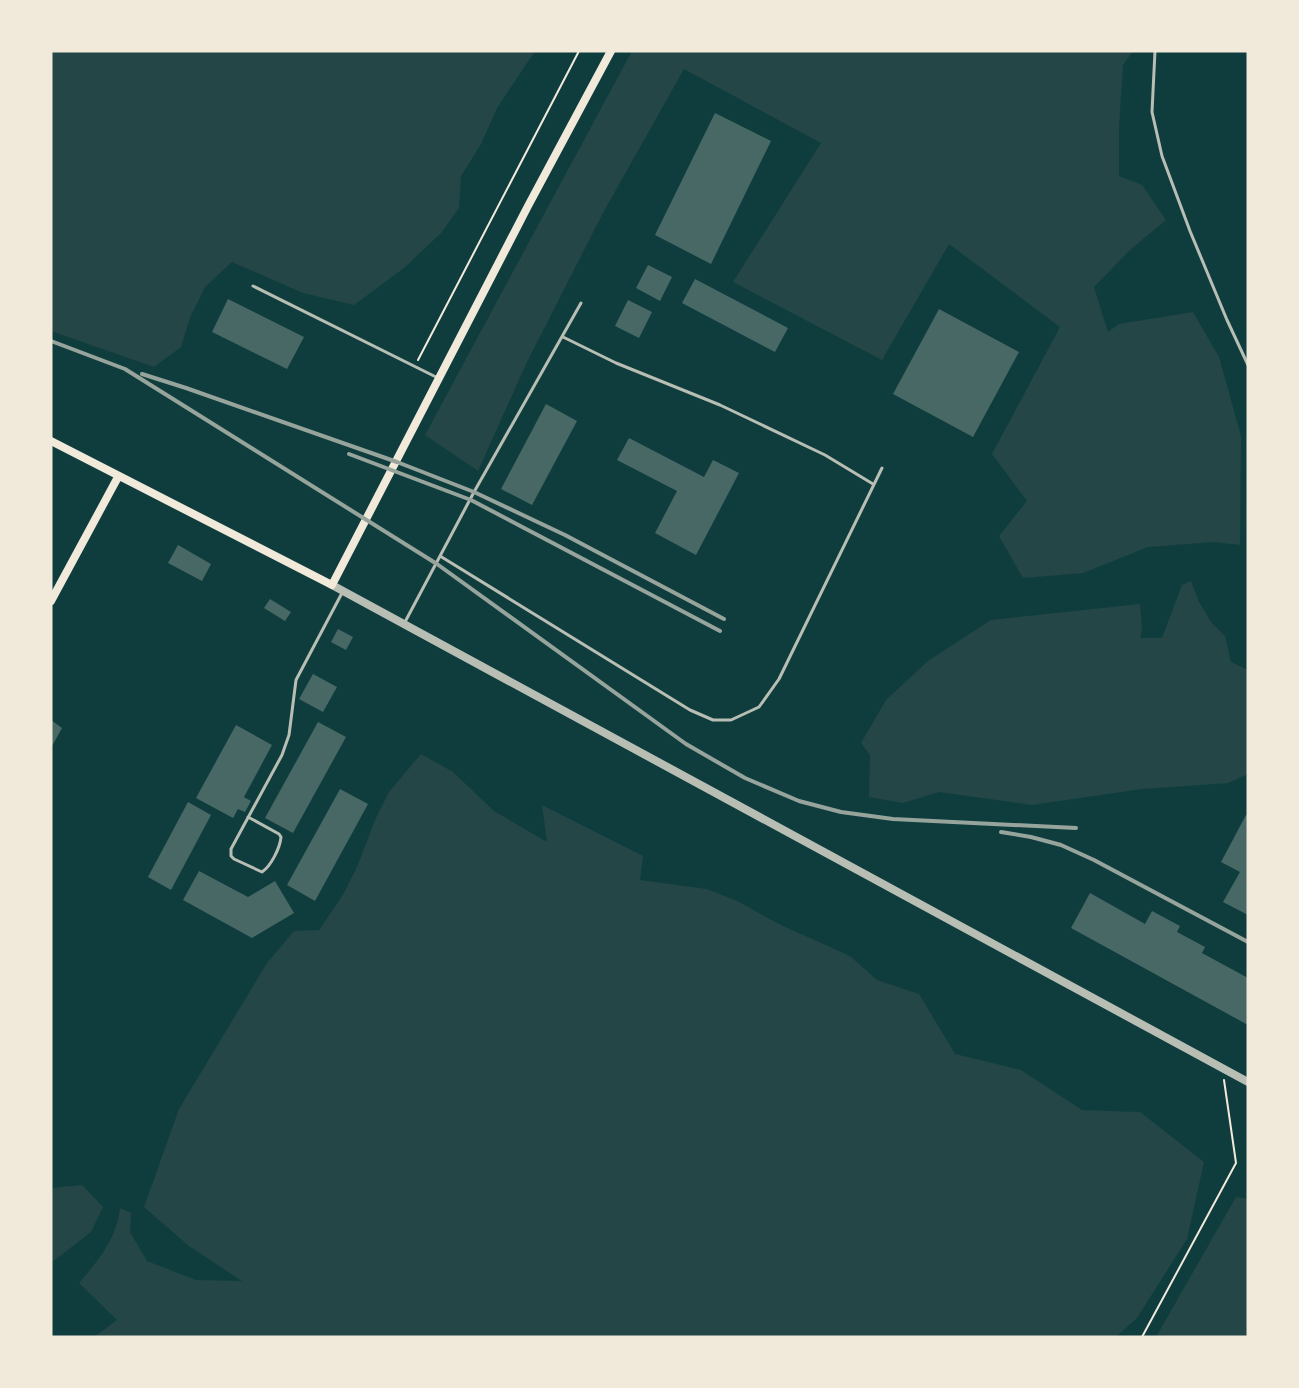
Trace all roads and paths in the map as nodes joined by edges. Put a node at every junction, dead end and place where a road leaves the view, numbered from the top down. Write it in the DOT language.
graph roads {
  1 [pos="579,51"];
  2 [pos="611,51"];
  3 [pos="1155,51"];
  4 [pos="254,286"];
  5 [pos="581,303"];
  6 [pos="563,337"];
  7 [pos="1248,364"];
  8 [pos="414,366"];
  9 [pos="440,379"];
  10 [pos="51,441"];
  11 [pos="882,468"];
  12 [pos="118,477"];
  13 [pos="873,484"];
  14 [pos="440,556"];
  15 [pos="332,585"];
  16 [pos="343,591"];
  17 [pos="51,601"];
  18 [pos="403,624"];
  19 [pos="248,817"];
  20 [pos="1222,1068"];
  21 [pos="1248,1082"];
  22 [pos="1143,1337"];
  1 -- 8 [label="path"];
  2 -- 9 [label="main road"];
  3 -- 7 [label="lane"];
  4 -- 8 [label="lane"];
  5 -- 6 [label="lane"];
  6 -- 13 [label="lane"];
  6 -- 14 [label="lane"];
  8 -- 9 [label="lane"];
  9 -- 15 [label="main road"];
  10 -- 12 [label="main road"];
  11 -- 13 [label="lane"];
  12 -- 15 [label="main road"];
  12 -- 17 [label="main road"];
  13 -- 14 [label="lane"];
  14 -- 18 [label="lane"];
  15 -- 16 [label="street"];
  16 -- 18 [label="street"];
  16 -- 19 [label="lane"];
  18 -- 20 [label="street"];
  19 -- 19 [label="lane"];
  20 -- 21 [label="street"];
  20 -- 22 [label="path"];
}
